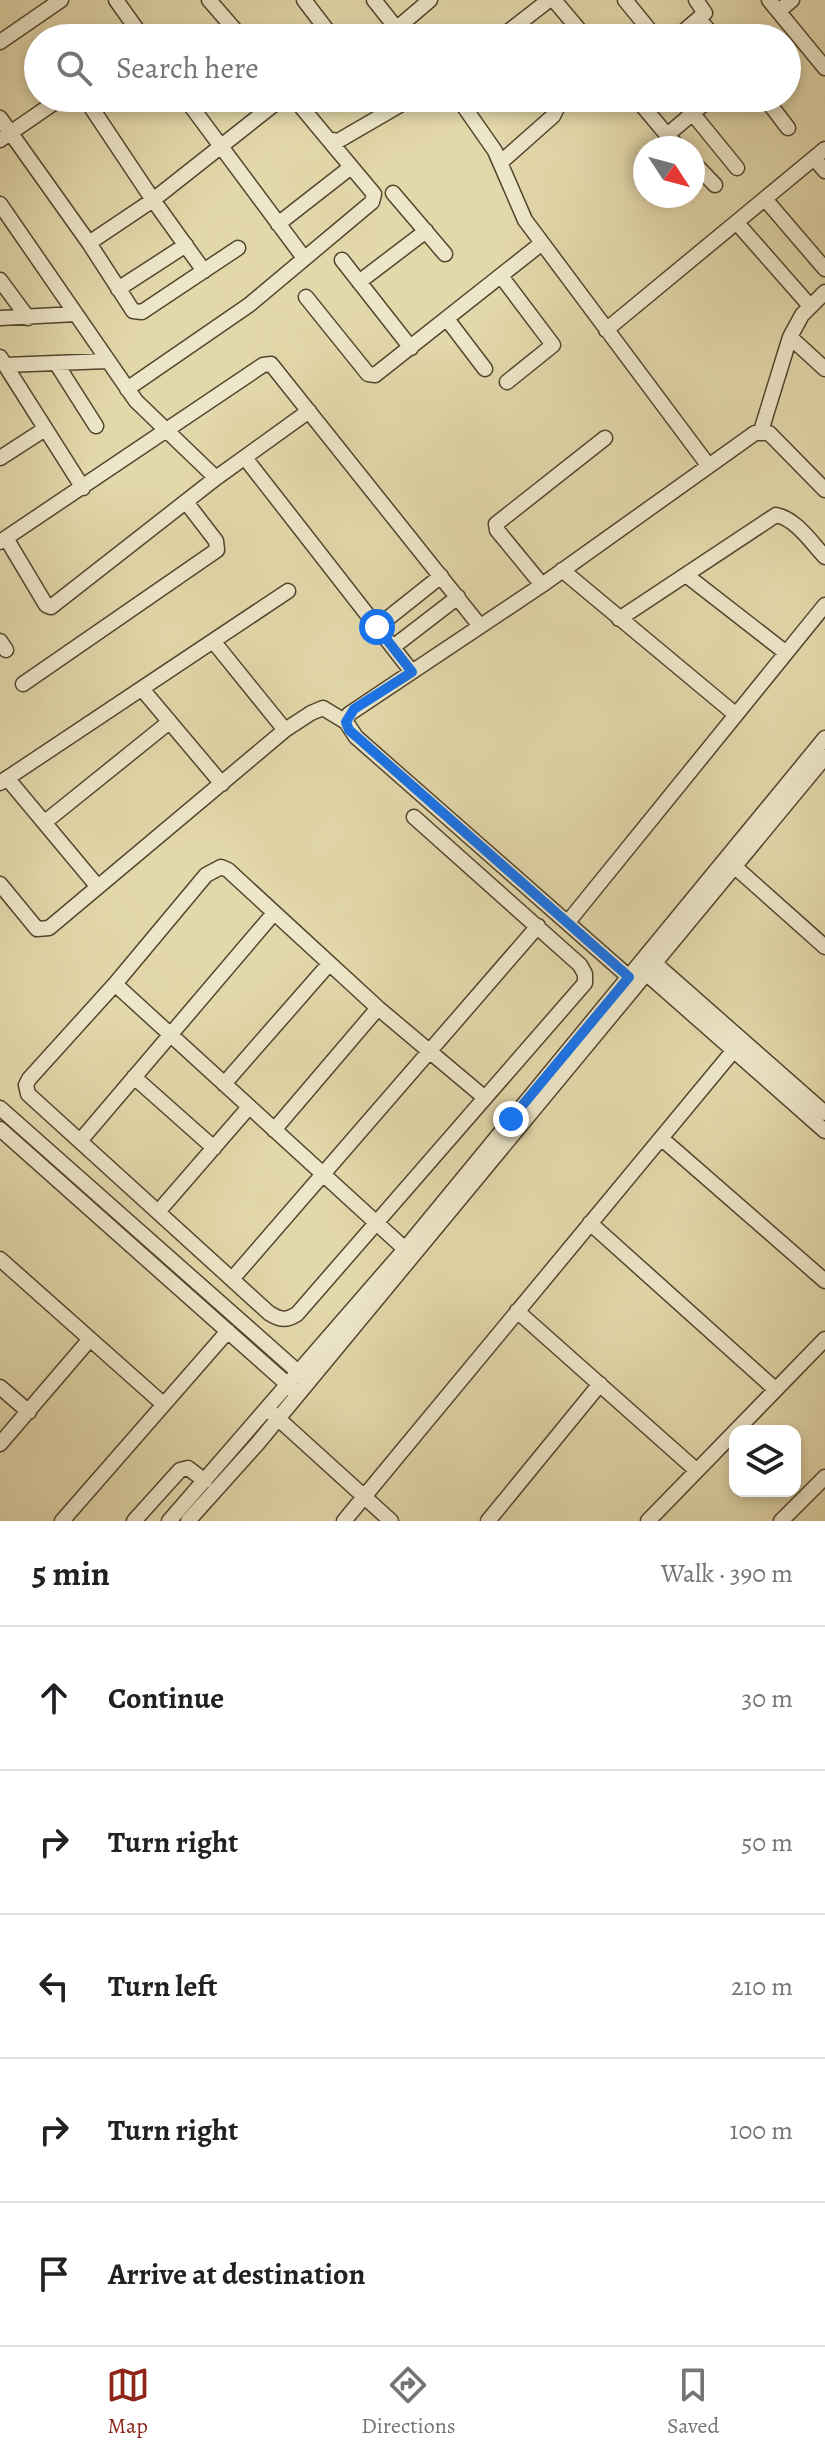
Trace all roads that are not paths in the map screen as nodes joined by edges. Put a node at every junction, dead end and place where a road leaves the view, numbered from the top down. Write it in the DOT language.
graph roads {
  1 [pos="61,0"];
  2 [pos="116,0"];
  3 [pos="304,0"];
  4 [pos="374,0"];
  5 [pos="430,0"];
  6 [pos="552,0"];
  7 [pos="625,0"];
  8 [pos="696,0"];
  9 [pos="792,0"];
  10 [pos="212,1"];
  11 [pos="38,6"];
  12 [pos="774,6"];
  13 [pos="699,19"];
  14 [pos="133,24"];
  15 [pos="231,24"];
  16 [pos="322,24"];
  17 [pos="392,24"];
  18 [pos="409,24"];
  19 [pos="519,24"];
  20 [pos="573,24"];
  21 [pos="645,24"];
  22 [pos="693,24"];
  23 [pos="703,24"];
  24 [pos="783,24"];
  25 [pos="0,42"];
  26 [pos="801,45"];
  27 [pos="824,65"];
  28 [pos="41,112"];
  29 [pos="94,112"];
  30 [pos="195,112"];
  31 [pos="265,112"];
  32 [pos="306,112"];
  33 [pos="387,112"];
  34 [pos="468,112"];
  35 [pos="555,112"];
  36 [pos="648,112"];
  37 [pos="693,112"];
  38 [pos="776,112"];
  39 [pos="0,118"];
  40 [pos="788,128"];
  41 [pos="667,135"];
  42 [pos="5,137"];
  43 [pos="328,139"];
  44 [pos="220,148"];
  45 [pos="819,153"];
  46 [pos="500,163"];
  47 [pos="351,167"];
  48 [pos="737,168"];
  49 [pos="825,171"];
  50 [pos="705,175"];
  51 [pos="715,185"];
  52 [pos="393,193"];
  53 [pos="765,199"];
  54 [pos="153,200"];
  55 [pos="0,204"];
  56 [pos="737,223"];
  57 [pos="278,224"];
  58 [pos="426,231"];
  59 [pos="89,243"];
  60 [pos="542,243"];
  61 [pos="186,245"];
  62 [pos="238,248"];
  63 [pos="445,254"];
  64 [pos="304,258"];
  65 [pos="342,260"];
  66 [pos="825,269"];
  67 [pos="204,271"];
  68 [pos="501,276"];
  69 [pos="0,280"];
  70 [pos="359,282"];
  71 [pos="118,289"];
  72 [pos="825,292"];
  73 [pos="306,297"];
  74 [pos="810,306"];
  75 [pos="76,314"];
  76 [pos="0,318"];
  77 [pos="28,318"];
  78 [pos="447,319"];
  79 [pos="606,330"];
  80 [pos="790,337"];
  81 [pos="411,348"];
  82 [pos="3,361"];
  83 [pos="107,361"];
  84 [pos="56,363"];
  85 [pos="485,369"];
  86 [pos="825,369"];
  87 [pos="507,382"];
  88 [pos="127,389"];
  89 [pos="309,411"];
  90 [pos="96,426"];
  91 [pos="45,429"];
  92 [pos="166,429"];
  93 [pos="761,431"];
  94 [pos="605,438"];
  95 [pos="0,458"];
  96 [pos="246,459"];
  97 [pos="708,465"];
  98 [pos="216,478"];
  99 [pos="83,488"];
  100 [pos="825,490"];
  101 [pos="186,502"];
  102 [pos="3,540"];
  103 [pos="825,557"];
  104 [pos="562,570"];
  105 [pos="686,575"];
  106 [pos="441,576"];
  107 [pos="542,585"];
  108 [pos="288,591"];
  109 [pos="458,597"];
  110 [pos="825,605"];
  111 [pos="619,619"];
  112 [pos="480,626"];
  113 [pos="377,627"];
  114 [pos="213,641"];
  115 [pos="393,647"];
  116 [pos="785,652"];
  117 [pos="412,672"];
  118 [pos="23,684"];
  119 [pos="142,689"];
  120 [pos="735,714"];
  121 [pos="346,722"];
  122 [pos="168,723"];
  123 [pos="285,730"];
  124 [pos="825,738"];
  125 [pos="825,757"];
  126 [pos="813,771"];
  127 [pos="4,780"];
  128 [pos="825,782"];
  129 [pos="222,784"];
  130 [pos="414,817"];
  131 [pos="45,822"];
  132 [pos="734,866"];
  133 [pos="0,884"];
  134 [pos="98,887"];
  135 [pos="274,913"];
  136 [pos="568,922"];
  137 [pos="538,926"];
  138 [pos="825,947"];
  139 [pos="329,964"];
  140 [pos="643,967"];
  141 [pos="115,984"];
  142 [pos="378,1008"];
  143 [pos="170,1034"];
  144 [pos="734,1050"];
  145 [pos="428,1051"];
  146 [pos="134,1077"];
  147 [pos="224,1084"];
  148 [pos="485,1098"];
  149 [pos="249,1107"];
  150 [pos="825,1113"];
  151 [pos="6,1127"];
  152 [pos="274,1130"];
  153 [pos="825,1131"];
  154 [pos="661,1138"];
  155 [pos="80,1141"];
  156 [pos="214,1148"];
  157 [pos="323,1174"];
  158 [pos="158,1212"];
  159 [pos="377,1223"];
  160 [pos="590,1223"];
  161 [pos="405,1249"];
  162 [pos="0,1259"];
  163 [pos="233,1278"];
  164 [pos="825,1281"];
  165 [pos="517,1311"];
  166 [pos="228,1331"];
  167 [pos="90,1339"];
  168 [pos="825,1339"];
  169 [pos="304,1377"];
  170 [pos="600,1384"];
  171 [pos="0,1387"];
  172 [pos="294,1389"];
  173 [pos="775,1389"];
  174 [pos="162,1403"];
  175 [pos="29,1412"];
  176 [pos="273,1414"];
  177 [pos="0,1444"];
  178 [pos="696,1470"];
  179 [pos="825,1477"];
  180 [pos="205,1481"];
  181 [pos="363,1497"];
  182 [pos="62,1521"];
  183 [pos="134,1521"];
  184 [pos="169,1521"];
  185 [pos="188,1521"];
  186 [pos="344,1521"];
  187 [pos="391,1521"];
  188 [pos="488,1521"];
  189 [pos="648,1521"];
  190 [pos="781,1521"];
  1 -- 11 [label="street"];
  2 -- 14 [label="street"];
  3 -- 16 [label="street"];
  4 -- 17 [label="street"];
  5 -- 18 [label="street"];
  6 -- 19 [label="street"];
  6 -- 20 [label="street"];
  7 -- 21 [label="street"];
  8 -- 13 [label="street"];
  9 -- 12 [label="street"];
  10 -- 15 [label="street"];
  11 -- 25 [label="street"];
  12 -- 24 [label="street"];
  13 -- 22 [label="street"];
  13 -- 23 [label="street"];
  26 -- 27 [label="street"];
  28 -- 42 [label="street"];
  29 -- 54 [label="street"];
  30 -- 44 [label="street"];
  31 -- 44 [label="street"];
  32 -- 43 [label="street"];
  33 -- 43 [label="street"];
  34 -- 46 [label="street"];
  35 -- 46 [label="street"];
  36 -- 41 [label="street"];
  37 -- 41 [label="street"];
  37 -- 48 [label="street"];
  38 -- 40 [label="street"];
  39 -- 42 [label="street"];
  42 -- 59 [label="street"];
  43 -- 47 [label="street"];
  44 -- 54 [label="street"];
  44 -- 57 [label="street"];
  45 -- 49 [label="street"];
  45 -- 53 [label="street"];
  46 -- 60 [label="street"];
  47 -- 57 [label="street"];
  47 -- 64 [label="street"];
  50 -- 51 [label="street"];
  52 -- 58 [label="street"];
  53 -- 56 [label="street"];
  53 -- 66 [label="street"];
  54 -- 59 [label="street"];
  54 -- 61 [label="street"];
  55 -- 75 [label="street"];
  56 -- 74 [label="street"];
  56 -- 79 [label="street"];
  57 -- 64 [label="street"];
  58 -- 63 [label="street"];
  58 -- 70 [label="street"];
  59 -- 71 [label="street"];
  60 -- 68 [label="street"];
  60 -- 79 [label="street"];
  61 -- 67 [label="street"];
  61 -- 71 [label="street"];
  62 -- 67 [label="street"];
  64 -- 88 [label="street"];
  65 -- 70 [label="street"];
  67 -- 71 [label="street"];
  68 -- 78 [label="street"];
  68 -- 87 [label="street"];
  69 -- 77 [label="street"];
  70 -- 81 [label="street"];
  72 -- 74 [label="street"];
  73 -- 81 [label="street"];
  74 -- 80 [label="street"];
  75 -- 77 [label="street"];
  75 -- 83 [label="street"];
  76 -- 77 [label="street"];
  78 -- 81 [label="street"];
  78 -- 85 [label="street"];
  79 -- 97 [label="street"];
  80 -- 86 [label="street"];
  80 -- 93 [label="street"];
  82 -- 84 [label="street"];
  82 -- 91 [label="street"];
  83 -- 84 [label="street"];
  83 -- 88 [label="street"];
  84 -- 90 [label="street"];
  88 -- 92 [label="street"];
  89 -- 92 [label="street"];
  89 -- 96 [label="street"];
  89 -- 106 [label="street"];
  91 -- 95 [label="street"];
  91 -- 99 [label="street"];
  92 -- 98 [label="street"];
  92 -- 99 [label="street"];
  93 -- 97 [label="street"];
  93 -- 100 [label="street"];
  94 -- 107 [label="street"];
  96 -- 98 [label="street"];
  96 -- 113 [label="street"];
  97 -- 104 [label="street"];
  98 -- 101 [label="street"];
  99 -- 102 [label="street"];
  101 -- 102 [label="street"];
  101 -- 118 [label="street"];
  103 -- 105 [label="street"];
  104 -- 107 [label="street"];
  104 -- 111 [label="street"];
  105 -- 111 [label="street"];
  105 -- 116 [label="street"];
  106 -- 109 [label="street"];
  106 -- 113 [label="street"];
  107 -- 112 [label="street"];
  108 -- 114 [label="street"];
  109 -- 112 [label="street"];
  109 -- 115 [label="street"];
  110 -- 116 [label="street"];
  111 -- 120 [label="street"];
  112 -- 117 [label="street"];
  113 -- 115 [label="street"];
  114 -- 119 [label="street"];
  114 -- 123 [label="street"];
  115 -- 117 [label="street"];
  116 -- 120 [label="street"];
  117 -- 121 [label="street"];
  119 -- 122 [label="street"];
  119 -- 127 [label="street"];
  120 -- 136 [label="street"];
  121 -- 123 [label="street"];
  121 -- 136 [label="street"];
  122 -- 129 [label="street"];
  122 -- 131 [label="street"];
  123 -- 129 [label="street"];
  124 -- 140 [label="street"];
  125 -- 126 [label="street"];
  126 -- 128 [label="street"];
  126 -- 132 [label="street"];
  127 -- 131 [label="street"];
  129 -- 134 [label="street"];
  130 -- 137 [label="street"];
  131 -- 134 [label="street"];
  132 -- 138 [label="street"];
  132 -- 140 [label="street"];
  133 -- 134 [label="street"];
  135 -- 139 [label="street"];
  135 -- 141 [label="street"];
  135 -- 143 [label="street"];
  136 -- 140 [label="street"];
  137 -- 145 [label="street"];
  137 -- 148 [label="street"];
  139 -- 142 [label="street"];
  139 -- 147 [label="street"];
  140 -- 144 [label="street"];
  140 -- 150 [label="street"];
  140 -- 161 [label="street"];
  140 -- 169 [label="street"];
  141 -- 143 [label="street"];
  141 -- 155 [label="street"];
  142 -- 145 [label="street"];
  142 -- 152 [label="street"];
  143 -- 146 [label="street"];
  143 -- 147 [label="street"];
  144 -- 153 [label="street"];
  144 -- 154 [label="street"];
  145 -- 148 [label="street"];
  145 -- 157 [label="street"];
  146 -- 155 [label="street"];
  146 -- 156 [label="street"];
  147 -- 149 [label="street"];
  148 -- 159 [label="street"];
  149 -- 152 [label="street"];
  149 -- 156 [label="street"];
  151 -- 166 [label="street"];
  151 -- 169 [label="street"];
  152 -- 157 [label="street"];
  154 -- 160 [label="street"];
  154 -- 164 [label="street"];
  155 -- 158 [label="street"];
  156 -- 158 [label="street"];
  157 -- 159 [label="street"];
  157 -- 163 [label="street"];
  158 -- 163 [label="street"];
  159 -- 161 [label="street"];
  159 -- 163 [label="street"];
  160 -- 165 [label="street"];
  160 -- 173 [label="street"];
  161 -- 169 [label="street"];
  162 -- 167 [label="street"];
  165 -- 170 [label="street"];
  165 -- 181 [label="street"];
  166 -- 172 [label="street"];
  166 -- 174 [label="street"];
  167 -- 174 [label="street"];
  167 -- 175 [label="street"];
  168 -- 173 [label="street"];
  169 -- 172 [label="street"];
  170 -- 178 [label="street"];
  170 -- 188 [label="street"];
  171 -- 175 [label="street"];
  172 -- 176 [label="street"];
  173 -- 178 [label="street"];
  174 -- 182 [label="street"];
  175 -- 177 [label="street"];
  176 -- 180 [label="street"];
  176 -- 181 [label="street"];
  176 -- 185 [label="street"];
  178 -- 189 [label="street"];
  179 -- 190 [label="street"];
  180 -- 183 [label="street"];
  180 -- 184 [label="street"];
  181 -- 186 [label="street"];
  181 -- 187 [label="street"];
}
